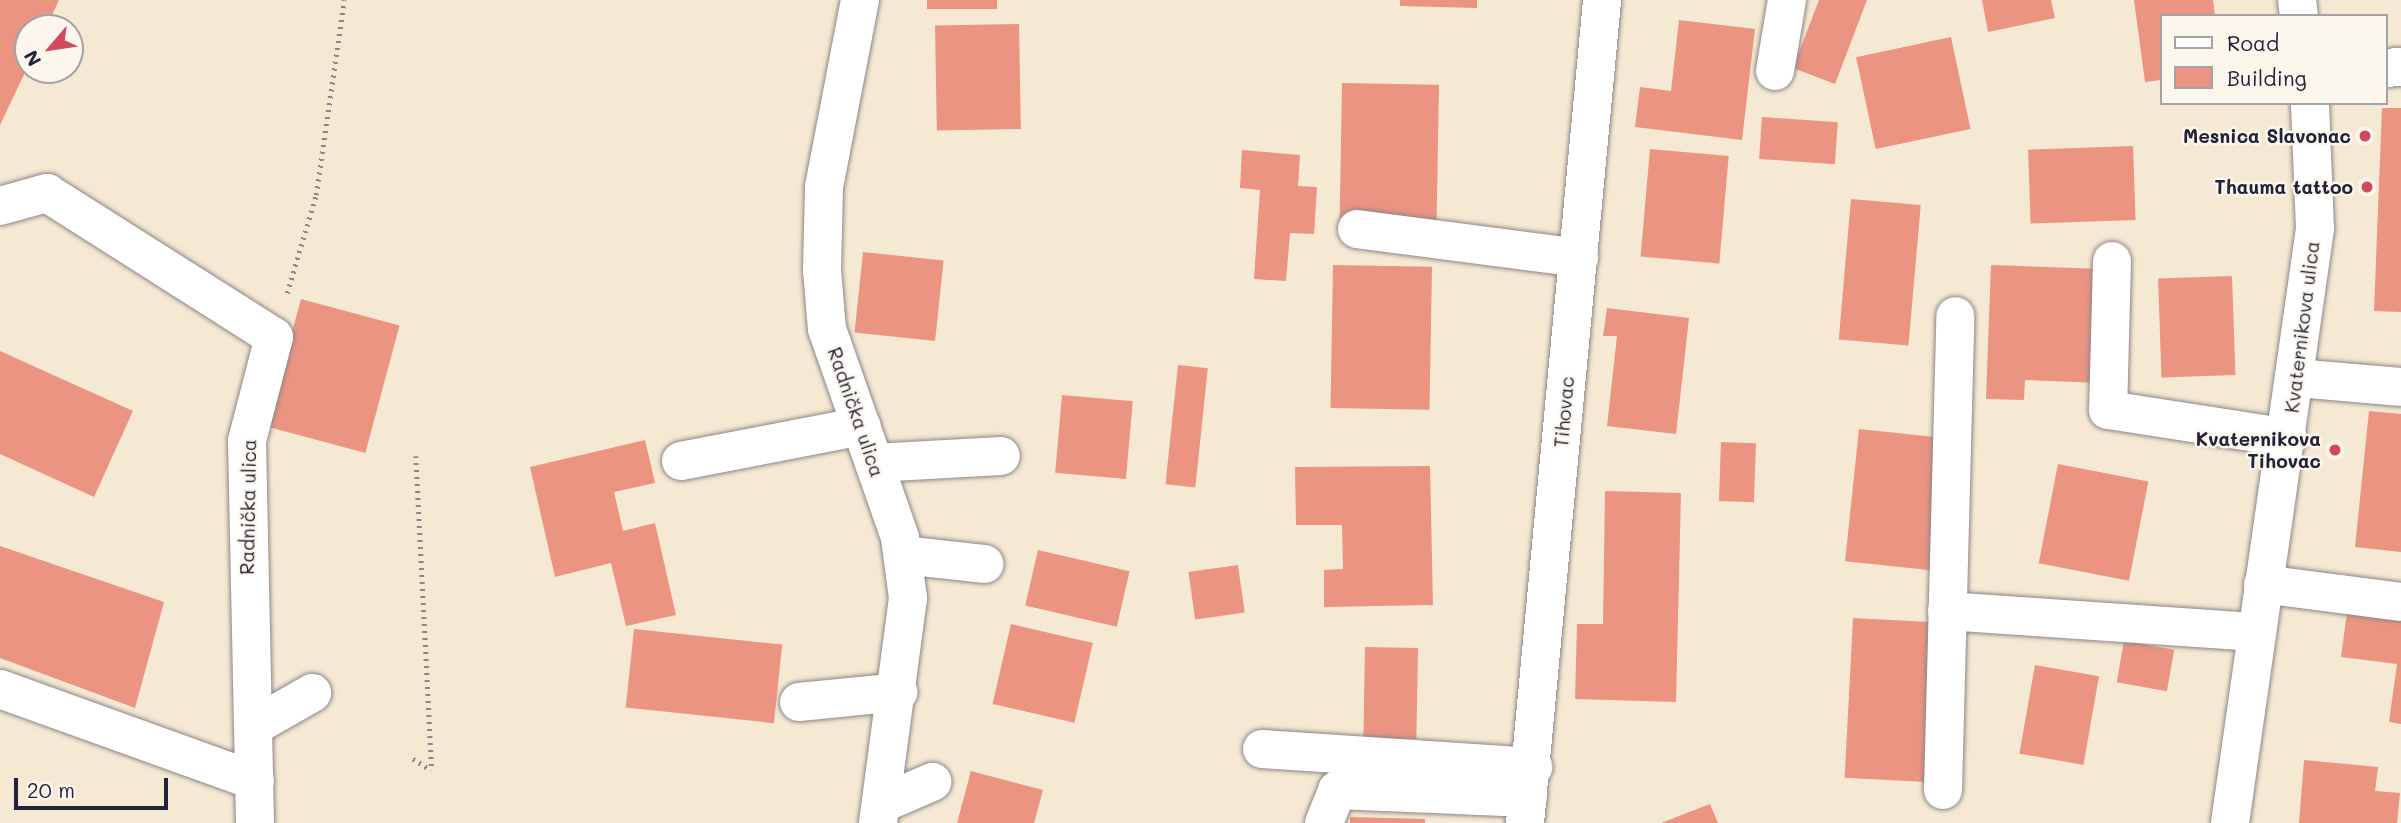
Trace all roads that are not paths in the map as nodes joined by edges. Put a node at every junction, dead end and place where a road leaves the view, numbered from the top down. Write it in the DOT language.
graph roads {
  1 [pos="860,0"];
  2 [pos="1602,0"];
  3 [pos="1787,0"];
  4 [pos="1775,71"];
  5 [pos="2311,105"];
  6 [pos="0,206"];
  7 [pos="1357,229"];
  8 [pos="1579,257"];
  9 [pos="2112,261"];
  10 [pos="1955,316"];
  11 [pos="2296,378"];
  12 [pos="2401,387"];
  13 [pos="862,426"];
  14 [pos="2288,438"];
  15 [pos="1001,456"];
  16 [pos="681,461"];
  17 [pos="874,463"];
  18 [pos="903,555"];
  19 [pos="985,564"];
  20 [pos="2263,584"];
  21 [pos="2401,602"];
  22 [pos="1947,611"];
  23 [pos="2256,632"];
  24 [pos="0,688"];
  25 [pos="899,692"];
  26 [pos="312,693"];
  27 [pos="799,702"];
  28 [pos="254,726"];
  29 [pos="1262,749"];
  30 [pos="255,781"];
  31 [pos="932,782"];
  32 [pos="1943,790"];
  33 [pos="1529,796"];
  34 [pos="879,814"];
  35 [pos="255,823"];
  36 [pos="1324,823"];
  37 [pos="2230,823"];
  1 -- 13 [label="street, Radnička ulica"];
  2 -- 8 [label="street, Tihovac"];
  3 -- 4 [label="street"];
  5 -- 11 [label="street, Kvaternikova ulica"];
  6 -- 28 [label="street, Radnička ulica"];
  7 -- 8 [label="street"];
  8 -- 33 [label="street, Tihovac"];
  9 -- 14 [label="street"];
  10 -- 22 [label="street"];
  11 -- 12 [label="street"];
  11 -- 14 [label="street, Kvaternikova ulica"];
  13 -- 16 [label="street"];
  13 -- 17 [label="street, Radnička ulica"];
  14 -- 20 [label="street, Kvaternikova ulica"];
  15 -- 17 [label="street"];
  17 -- 18 [label="street, Radnička ulica"];
  18 -- 19 [label="street"];
  18 -- 25 [label="street, Radnička ulica"];
  20 -- 21 [label="street"];
  20 -- 23 [label="street, Kvaternikova ulica"];
  22 -- 23 [label="street"];
  22 -- 32 [label="street"];
  23 -- 37 [label="street, Kvaternikova ulica"];
  24 -- 30 [label="street"];
  25 -- 27 [label="street"];
  25 -- 34 [label="street, Radnička ulica"];
  26 -- 28 [label="street"];
  28 -- 30 [label="street, Radnička ulica"];
  29 -- 33 [label="street"];
  30 -- 35 [label="street, Radnička ulica"];
  31 -- 34 [label="street"];
  33 -- 36 [label="street"];
}
